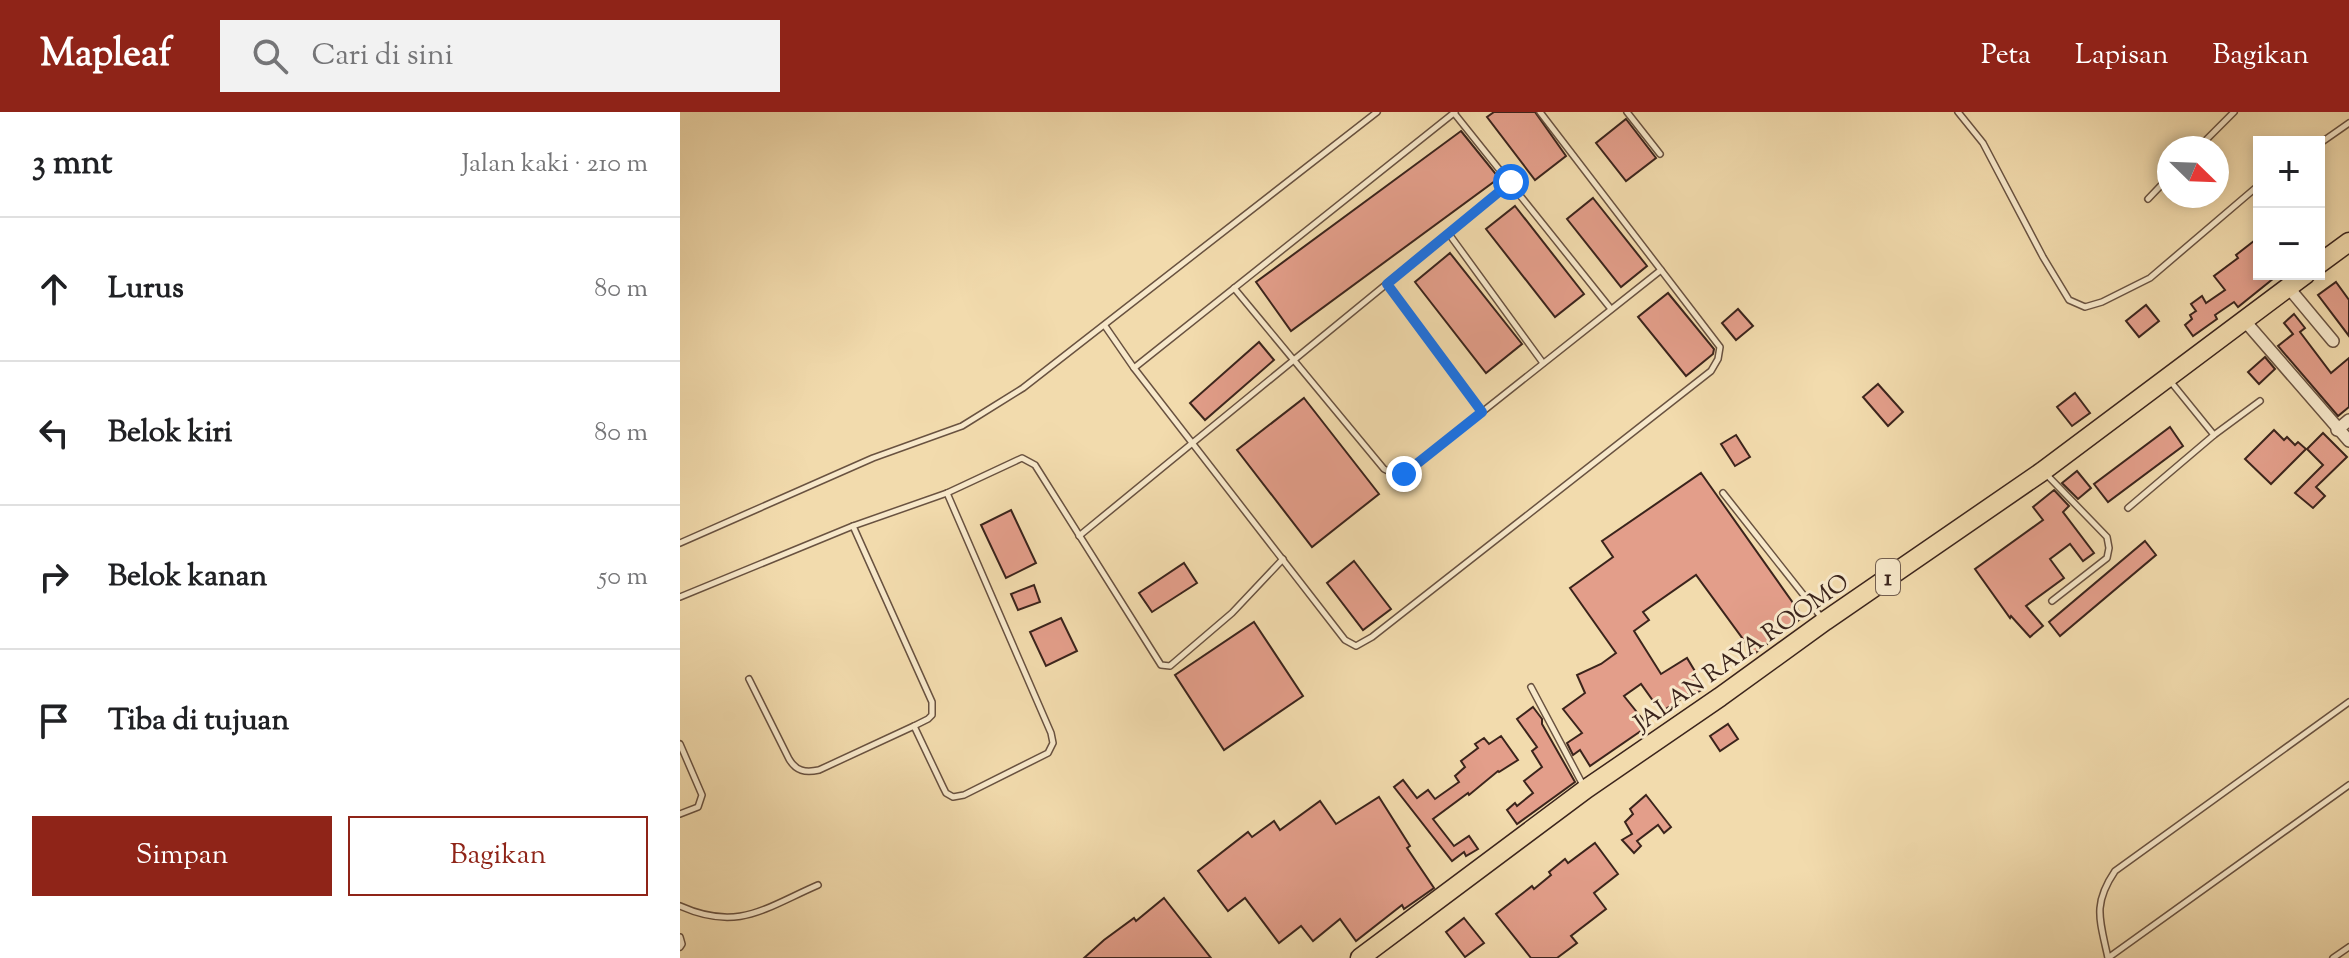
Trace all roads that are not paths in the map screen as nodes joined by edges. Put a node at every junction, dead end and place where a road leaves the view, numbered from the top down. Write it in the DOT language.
graph roads {
  1 [pos="1377,112"];
  2 [pos="1540,112"];
  3 [pos="1627,112"];
  4 [pos="1958,112"];
  5 [pos="2234,112"];
  6 [pos="1454,113"];
  7 [pos="2349,123"];
  8 [pos="2210,136"];
  9 [pos="2325,140"];
  10 [pos="1660,154"];
  11 [pos="1511,182"];
  12 [pos="2157,190"];
  13 [pos="2253,190"];
  14 [pos="2148,199"];
  15 [pos="1449,234"];
  16 [pos="2349,242"];
  17 [pos="2325,260"];
  18 [pos="1661,270"];
  19 [pos="2298,280"];
  20 [pos="1387,284"];
  21 [pos="2288,287"];
  22 [pos="1234,288"];
  23 [pos="1612,309"];
  24 [pos="2244,320"];
  25 [pos="1105,326"];
  26 [pos="2333,341"];
  27 [pos="1293,362"];
  28 [pos="1543,363"];
  29 [pos="1134,368"];
  30 [pos="2167,378"];
  31 [pos="2260,401"];
  32 [pos="1482,412"];
  33 [pos="2349,420"];
  34 [pos="2337,430"];
  35 [pos="2214,435"];
  36 [pos="2349,441"];
  37 [pos="1194,443"];
  38 [pos="2043,471"];
  39 [pos="947,493"];
  40 [pos="1723,493"];
  41 [pos="2128,508"];
  42 [pos="853,526"];
  43 [pos="1079,536"];
  44 [pos="680,543"];
  45 [pos="1283,559"];
  46 [pos="680,597"];
  47 [pos="2052,601"];
  48 [pos="1825,621"];
  49 [pos="749,679"];
  50 [pos="1531,687"];
  51 [pos="2349,702"];
  52 [pos="914,726"];
  53 [pos="680,744"];
  54 [pos="2349,785"];
  55 [pos="1586,789"];
  56 [pos="680,814"];
  57 [pos="818,885"];
  58 [pos="680,906"];
  59 [pos="680,937"];
  60 [pos="680,947"];
  61 [pos="2349,947"];
  62 [pos="1360,958"];
  63 [pos="2333,958"];
  1 -- 25 [label="lane"];
  2 -- 18 [label="lane"];
  3 -- 10 [label="lane"];
  4 -- 13 [label="lane"];
  5 -- 8 [label="lane"];
  6 -- 11 [label="lane"];
  6 -- 22 [label="lane"];
  7 -- 9 [label="lane"];
  11 -- 15 [label="lane"];
  11 -- 23 [label="lane"];
  12 -- 14 [label="lane"];
  15 -- 20 [label="lane"];
  15 -- 28 [label="lane"];
  16 -- 17 [label="highway"];
  18 -- 23 [label="lane"];
  18 -- 45 [label="lane"];
  19 -- 21 [label="highway, JALAN RAYA ROOMO / 1"];
  20 -- 27 [label="lane"];
  20 -- 32 [label="lane"];
  21 -- 24 [label="highway, JALAN RAYA ROOMO / 1"];
  21 -- 26 [label="street"];
  22 -- 27 [label="lane"];
  22 -- 29 [label="lane"];
  23 -- 28 [label="lane"];
  24 -- 30 [label="highway, JALAN RAYA ROOMO / 1"];
  24 -- 34 [label="street"];
  25 -- 29 [label="lane"];
  25 -- 44 [label="lane"];
  27 -- 32 [label="lane"];
  27 -- 37 [label="lane"];
  28 -- 32 [label="lane"];
  29 -- 37 [label="lane"];
  30 -- 35 [label="lane"];
  30 -- 38 [label="highway, JALAN RAYA ROOMO / 1"];
  31 -- 35 [label="lane"];
  33 -- 34 [label="street"];
  34 -- 36 [label="street"];
  35 -- 41 [label="lane"];
  37 -- 43 [label="lane"];
  37 -- 45 [label="lane"];
  38 -- 47 [label="lane"];
  38 -- 48 [label="highway, JALAN RAYA ROOMO / 1"];
  39 -- 42 [label="lane"];
  39 -- 43 [label="lane"];
  39 -- 52 [label="lane"];
  40 -- 48 [label="lane"];
  42 -- 46 [label="lane"];
  42 -- 52 [label="lane"];
  43 -- 45 [label="lane"];
  48 -- 55 [label="highway, JALAN RAYA ROOMO / 1"];
  49 -- 52 [label="lane"];
  50 -- 55 [label="lane"];
  51 -- 54 [label="lane"];
  53 -- 56 [label="lane"];
  55 -- 62 [label="highway, JALAN RAYA ROOMO / 1"];
  57 -- 58 [label="lane"];
  59 -- 60 [label="lane"];
  61 -- 63 [label="lane"];
}
